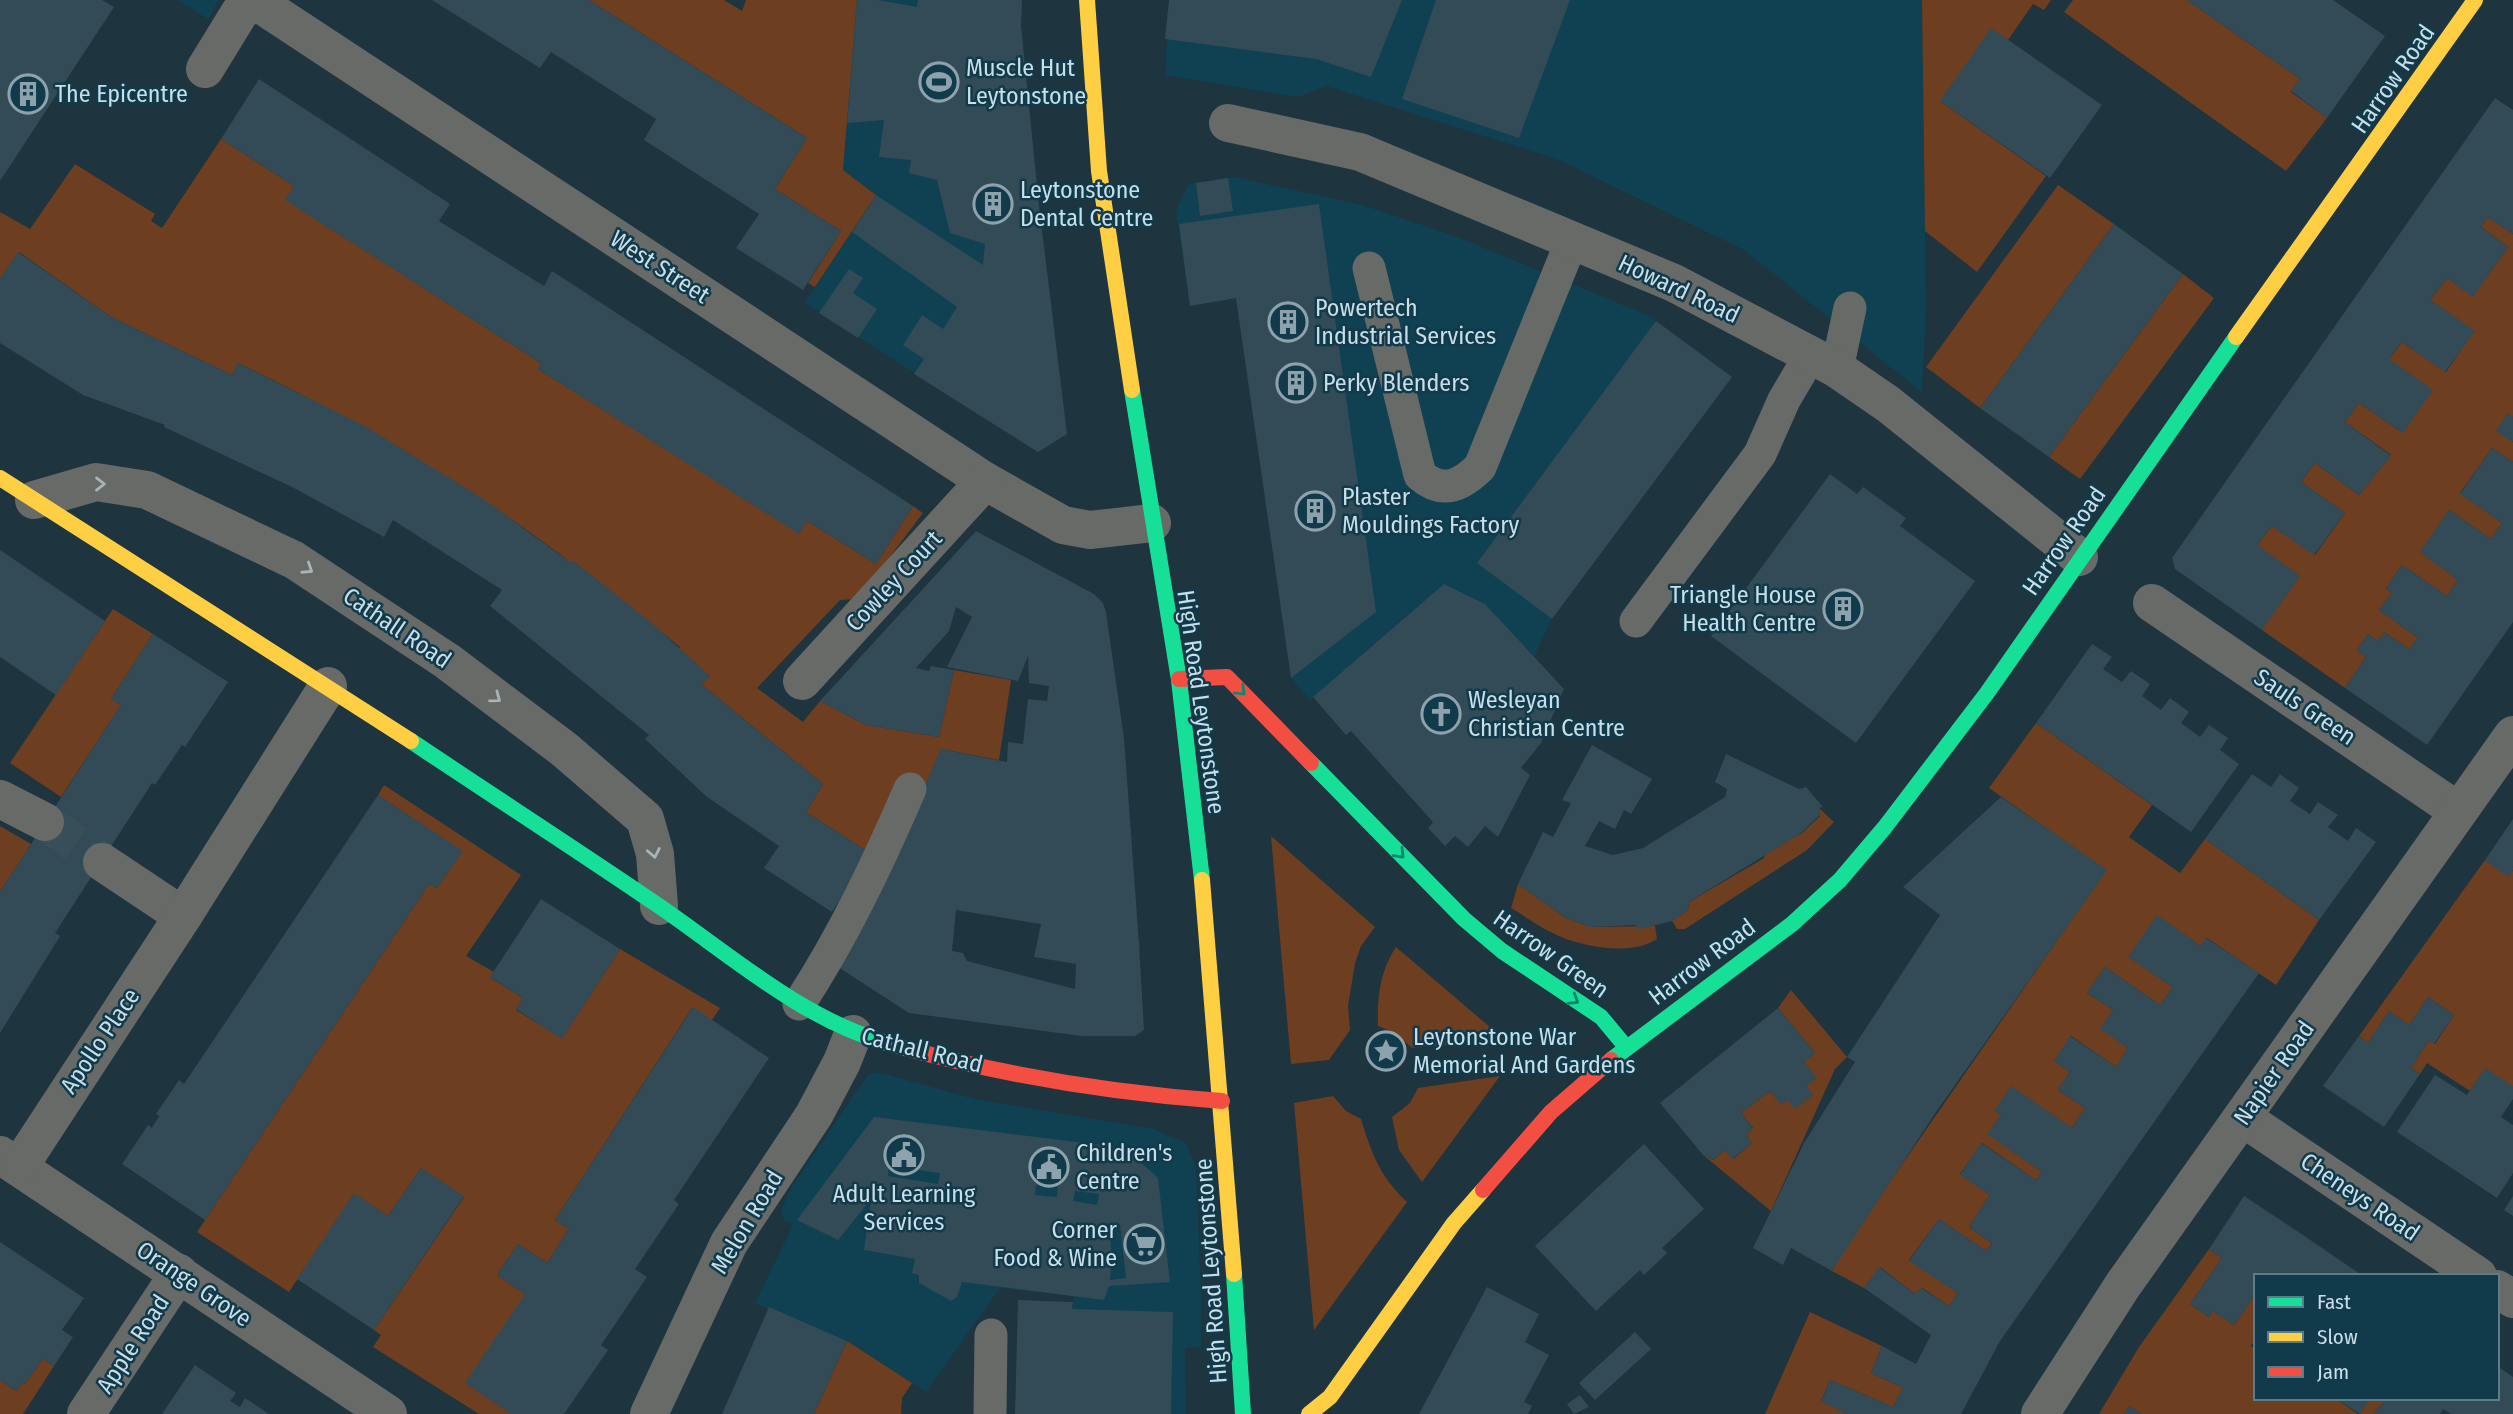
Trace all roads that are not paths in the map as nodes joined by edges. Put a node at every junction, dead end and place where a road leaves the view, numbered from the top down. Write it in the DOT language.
graph roads {
  1 [pos="1087,0"];
  2 [pos="2475,0"];
  3 [pos="205,69"];
  4 [pos="1228,123"];
  5 [pos="1572,240"];
  6 [pos="1369,268"];
  7 [pos="1850,308"];
  8 [pos="1824,362"];
  9 [pos="0,478"];
  10 [pos="985,481"];
  11 [pos="34,500"];
  12 [pos="1152,523"];
  13 [pos="2079,557"];
  14 [pos="2152,603"];
  15 [pos="1636,621"];
  16 [pos="1179,678"];
  17 [pos="802,681"];
  18 [pos="328,686"];
  19 [pos="2513,735"];
  20 [pos="911,789"];
  21 [pos="0,799"];
  22 [pos="2458,811"];
  23 [pos="45,822"];
  24 [pos="102,862"];
  25 [pos="659,906"];
  26 [pos="183,916"];
  27 [pos="799,1004"];
  28 [pos="853,1034"];
  29 [pos="1626,1047"];
  30 [pos="1222,1101"];
  31 [pos="2243,1118"];
  32 [pos="9,1161"];
  33 [pos="179,1273"];
  34 [pos="2475,1274"];
  35 [pos="991,1335"];
  36 [pos="86,1414"];
  37 [pos="388,1414"];
  38 [pos="649,1414"];
  39 [pos="990,1414"];
  40 [pos="1243,1414"];
  41 [pos="1309,1414"];
  42 [pos="2040,1414"];
  1 -- 12 [label="main road, High Road Leytonstone"];
  2 -- 13 [label="main road, Harrow Road"];
  3 -- 10 [label="street, West Street"];
  4 -- 5 [label="street, Howard Road"];
  5 -- 6 [label="lane"];
  5 -- 8 [label="street, Howard Road"];
  7 -- 8 [label="lane"];
  8 -- 13 [label="street, Howard Road"];
  8 -- 15 [label="lane"];
  9 -- 11 [label="main road, Cathall Road"];
  10 -- 12 [label="street, West Street"];
  10 -- 17 [label="street, Cowley Court"];
  11 -- 18 [label="main road, Cathall Road"];
  11 -- 25 [label="street, Cathall Road, one-way"];
  12 -- 16 [label="main road, High Road Leytonstone"];
  13 -- 29 [label="main road, Harrow Road"];
  14 -- 22 [label="street, Sauls Green"];
  16 -- 29 [label="main road, Harrow Green, one-way"];
  16 -- 30 [label="main road, High Road Leytonstone"];
  18 -- 25 [label="main road, Cathall Road"];
  18 -- 26 [label="street, Apollo Place"];
  19 -- 22 [label="street, Napier Road"];
  20 -- 27 [label="lane"];
  21 -- 23 [label="street"];
  22 -- 31 [label="street, Napier Road"];
  24 -- 26 [label="street"];
  25 -- 27 [label="main road, Cathall Road"];
  26 -- 32 [label="street, Apollo Place"];
  27 -- 28 [label="main road, Cathall Road"];
  28 -- 30 [label="main road, Cathall Road"];
  28 -- 38 [label="street, Melon Road"];
  29 -- 41 [label="main road"];
  30 -- 40 [label="main road, High Road Leytonstone"];
  31 -- 34 [label="street, Cheneys Road"];
  31 -- 42 [label="street, Napier Road"];
  32 -- 33 [label="street, Orange Grove"];
  33 -- 36 [label="street, Apple Road"];
  33 -- 37 [label="street, Orange Grove"];
  35 -- 39 [label="lane"];
}
